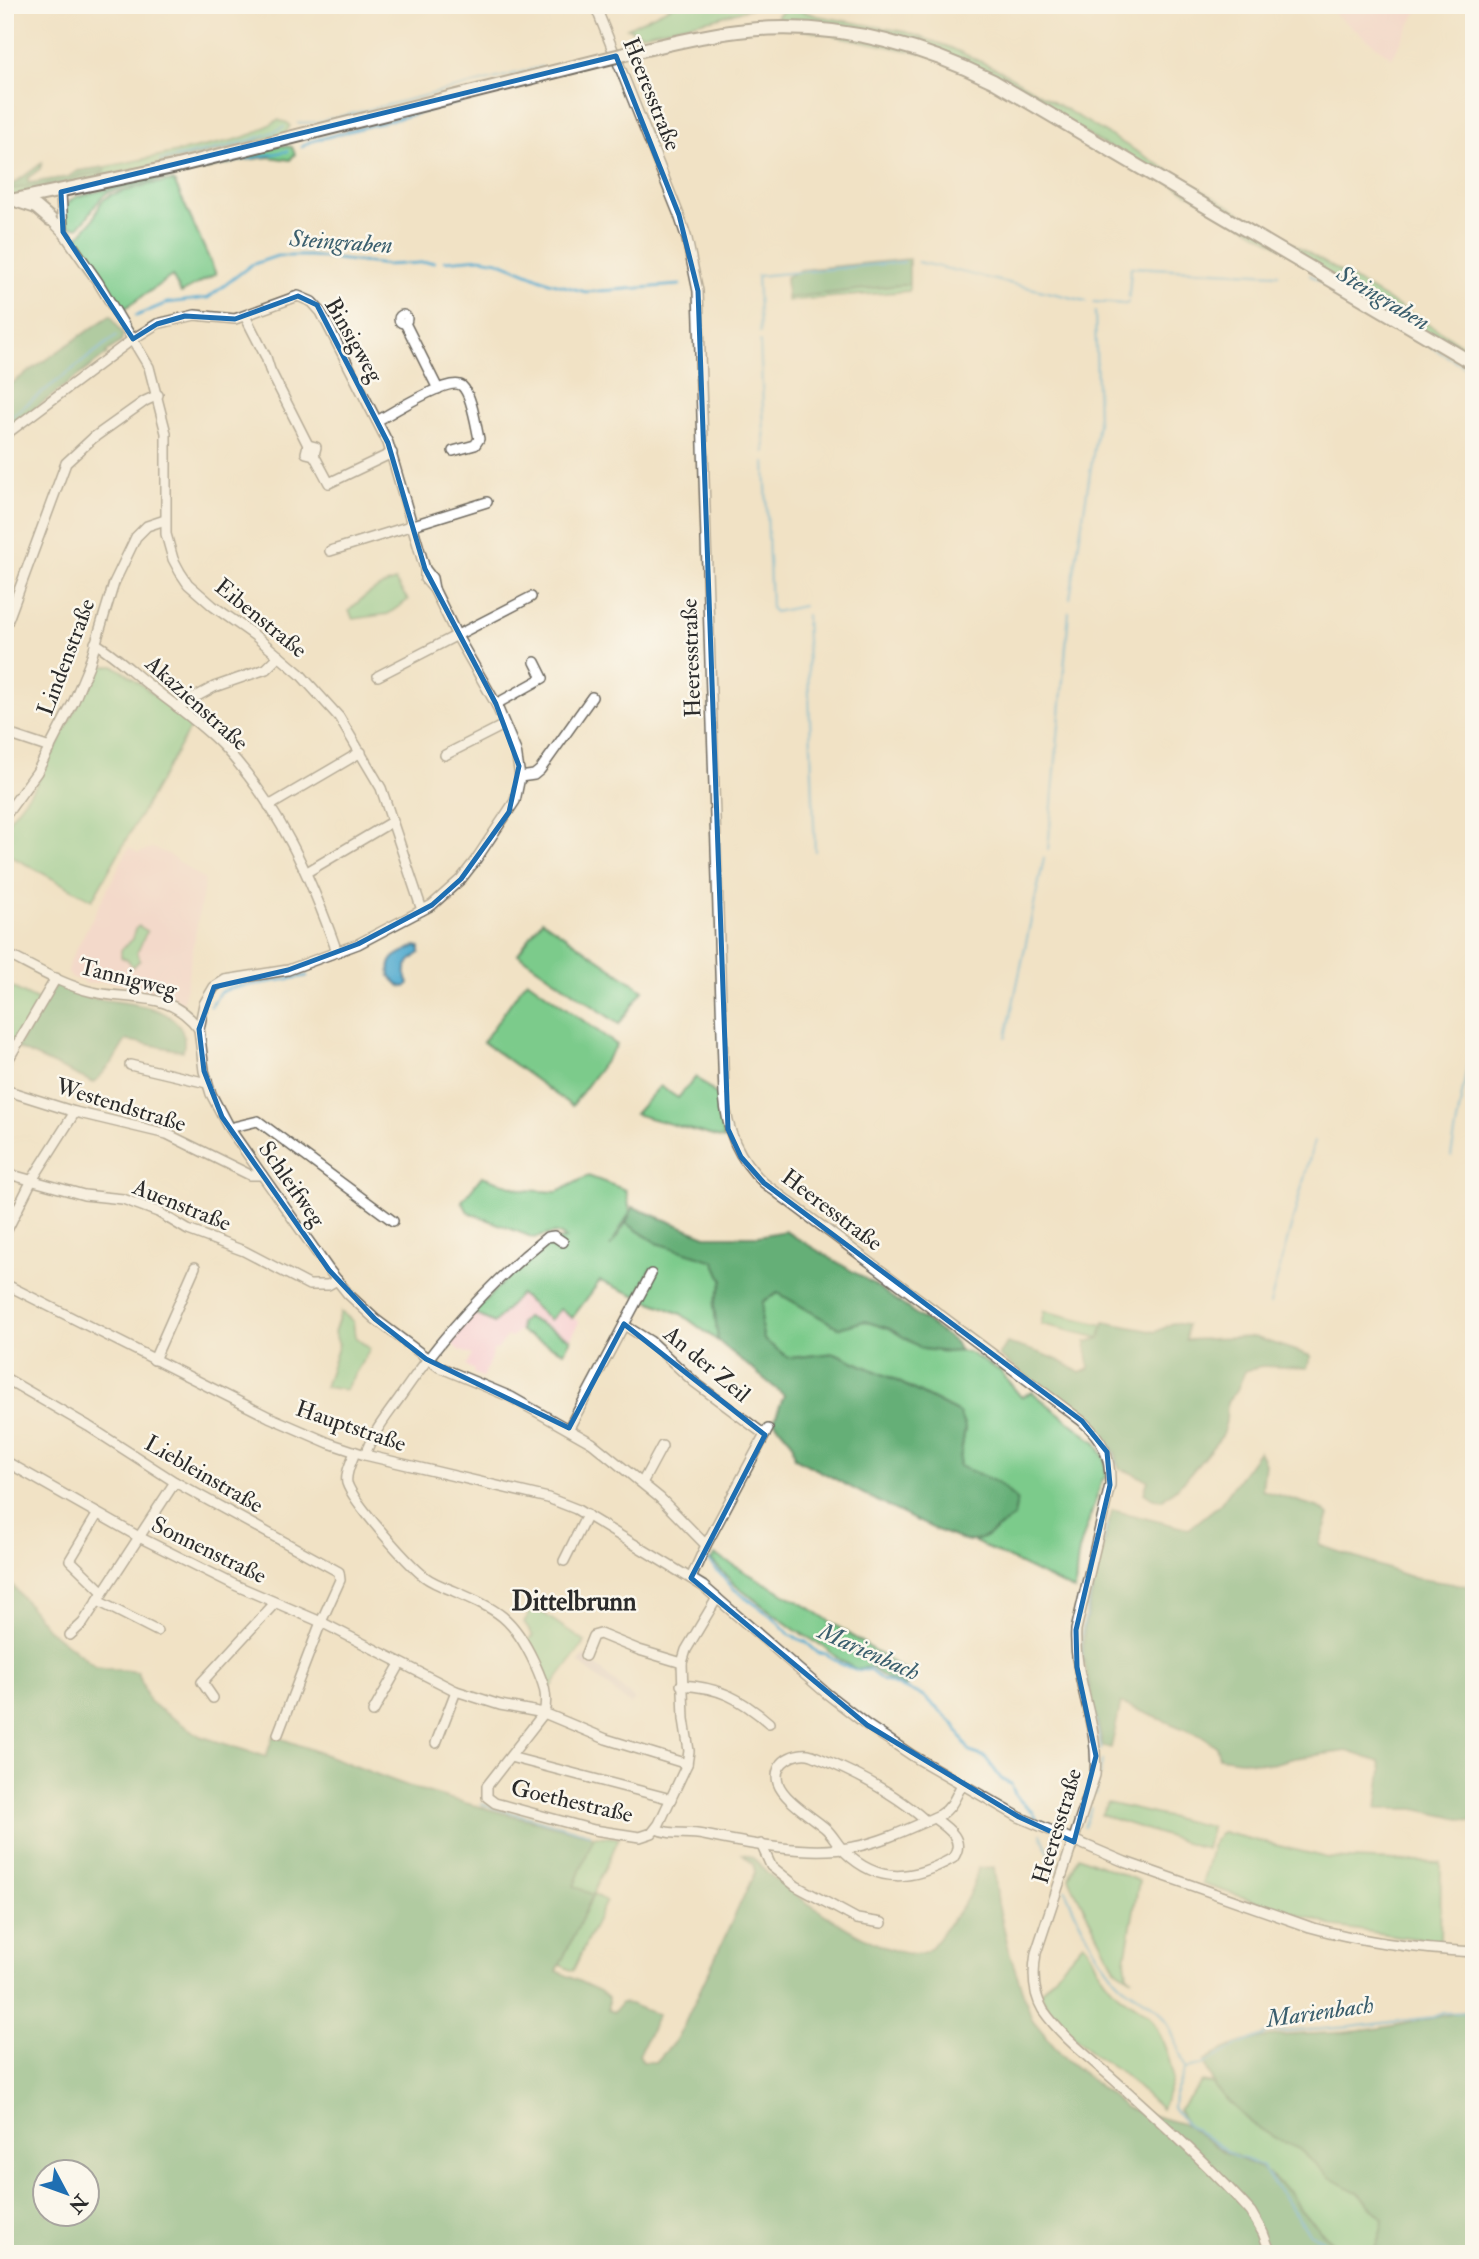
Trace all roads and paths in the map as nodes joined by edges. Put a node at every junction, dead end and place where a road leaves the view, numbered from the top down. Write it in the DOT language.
graph roads {
  1 [pos="595,5"];
  2 [pos="55,193"];
  3 [pos="11,201"];
  4 [pos="50,219"];
  5 [pos="63,232"];
  6 [pos="245,316"];
  7 [pos="405,323"];
  8 [pos="133,339"];
  9 [pos="1474,364"];
  10 [pos="438,388"];
  11 [pos="158,396"];
  12 [pos="377,421"];
  13 [pos="5,435"];
  14 [pos="453,451"];
  15 [pos="392,453"];
  16 [pos="487,502"];
  17 [pos="165,520"];
  18 [pos="412,525"];
  19 [pos="330,551"];
  20 [pos="531,597"];
  21 [pos="5,628"];
  22 [pos="457,636"];
  23 [pos="95,643"];
  24 [pos="279,656"];
  25 [pos="535,662"];
  26 [pos="377,676"];
  27 [pos="592,697"];
  28 [pos="496,704"];
  29 [pos="177,707"];
  30 [pos="504,725"];
  31 [pos="5,733"];
  32 [pos="50,748"];
  33 [pos="361,752"];
  34 [pos="445,755"];
  35 [pos="520,777"];
  36 [pos="269,806"];
  37 [pos="5,816"];
  38 [pos="393,821"];
  39 [pos="307,872"];
  40 [pos="422,910"];
  41 [pos="337,952"];
  42 [pos="5,953"];
  43 [pos="56,978"];
  44 [pos="199,1029"];
  45 [pos="5,1065"];
  46 [pos="130,1065"];
  47 [pos="207,1083"];
  48 [pos="5,1090"];
  49 [pos="75,1112"];
  50 [pos="229,1128"];
  51 [pos="5,1173"];
  52 [pos="262,1175"];
  53 [pos="32,1180"];
  54 [pos="393,1221"];
  55 [pos="5,1234"];
  56 [pos="563,1242"];
  57 [pos="195,1267"];
  58 [pos="651,1274"];
  59 [pos="337,1280"];
  60 [pos="5,1284"];
  61 [pos="624,1325"];
  62 [pos="426,1359"];
  63 [pos="154,1360"];
  64 [pos="5,1378"];
  65 [pos="569,1428"];
  66 [pos="662,1446"];
  67 [pos="355,1452"];
  68 [pos="365,1455"];
  69 [pos="5,1461"];
  70 [pos="175,1482"];
  71 [pos="642,1483"];
  72 [pos="97,1515"];
  73 [pos="587,1515"];
  74 [pos="139,1537"];
  75 [pos="706,1545"];
  76 [pos="564,1561"];
  77 [pos="691,1578"];
  78 [pos="101,1596"];
  79 [pos="717,1598"];
  80 [pos="275,1603"];
  81 [pos="321,1622"];
  82 [pos="157,1631"];
  83 [pos="70,1635"];
  84 [pos="585,1656"];
  85 [pos="682,1663"];
  86 [pos="400,1664"];
  87 [pos="681,1685"];
  88 [pos="456,1691"];
  89 [pos="213,1698"];
  90 [pos="373,1712"];
  91 [pos="544,1713"];
  92 [pos="769,1723"];
  93 [pos="278,1734"];
  94 [pos="436,1742"];
  95 [pos="509,1757"];
  96 [pos="687,1764"];
  97 [pos="962,1784"];
  98 [pos="671,1799"];
  99 [pos="930,1819"];
  100 [pos="656,1829"];
  101 [pos="1074,1842"];
  102 [pos="761,1844"];
  103 [pos="842,1849"];
  104 [pos="881,1923"];
  105 [pos="1474,1952"];
  106 [pos="1271,2254"];
  1 -- 101 [label="street, Heeresstraße"];
  2 -- 3 [label="main road"];
  2 -- 4 [label="main road"];
  2 -- 5 [label="street"];
  2 -- 9 [label="main road, bridge"];
  3 -- 4 [label="main road"];
  4 -- 5 [label="street, Eibenstraße"];
  5 -- 8 [label="street, Eibenstraße"];
  6 -- 8 [label="street, Binsigweg"];
  6 -- 12 [label="street, Binsigweg"];
  6 -- 15 [label="street"];
  7 -- 10 [label="street"];
  8 -- 11 [label="street, Eibenstraße"];
  8 -- 13 [label="street, Binsigweg"];
  10 -- 12 [label="street"];
  10 -- 14 [label="street"];
  11 -- 17 [label="street, Eibenstraße"];
  11 -- 21 [label="street"];
  12 -- 15 [label="street, Binsigweg"];
  15 -- 18 [label="street, Binsigweg"];
  16 -- 18 [label="street"];
  17 -- 23 [label="street, Lindenstraße"];
  17 -- 24 [label="street, Eibenstraße"];
  18 -- 19 [label="street"];
  18 -- 22 [label="street, Binsigweg"];
  20 -- 22 [label="street"];
  22 -- 26 [label="street"];
  22 -- 28 [label="street, Binsigweg"];
  23 -- 29 [label="street, Akazienstraße"];
  23 -- 32 [label="street, Lindenstraße"];
  24 -- 29 [label="street"];
  24 -- 33 [label="street, Eibenstraße"];
  25 -- 28 [label="street"];
  27 -- 35 [label="street"];
  28 -- 30 [label="street, Binsigweg"];
  29 -- 36 [label="street, Akazienstraße"];
  30 -- 34 [label="street"];
  30 -- 35 [label="street, Binsigweg"];
  31 -- 32 [label="street"];
  32 -- 37 [label="street, Lindenstraße"];
  33 -- 36 [label="street"];
  33 -- 38 [label="street, Eibenstraße"];
  35 -- 40 [label="street"];
  36 -- 39 [label="street, Akazienstraße"];
  38 -- 39 [label="street"];
  38 -- 40 [label="street, Eibenstraße"];
  39 -- 41 [label="street, Akazienstraße"];
  40 -- 41 [label="street"];
  41 -- 44 [label="street, Schleifweg"];
  42 -- 43 [label="street, Tannigweg"];
  43 -- 44 [label="street, Tannigweg"];
  43 -- 45 [label="street"];
  44 -- 47 [label="street, Schleifweg"];
  46 -- 47 [label="street"];
  47 -- 50 [label="street, Schleifweg"];
  48 -- 49 [label="street, Westendstraße"];
  49 -- 52 [label="street, Westendstraße"];
  49 -- 53 [label="street"];
  50 -- 52 [label="street, Schleifweg"];
  50 -- 54 [label="street"];
  51 -- 53 [label="street, Auenstraße"];
  52 -- 59 [label="street, Schleifweg"];
  53 -- 55 [label="street"];
  53 -- 59 [label="street, Auenstraße"];
  56 -- 62 [label="street"];
  57 -- 63 [label="street"];
  58 -- 61 [label="street"];
  59 -- 62 [label="street, Schleifweg"];
  60 -- 63 [label="street, Hauptstraße"];
  61 -- 65 [label="street"];
  61 -- 75 [label="street, An der Zeil"];
  62 -- 65 [label="street, Schleifweg"];
  62 -- 68 [label="street"];
  63 -- 67 [label="street, Hauptstraße"];
  64 -- 70 [label="street, Liebleinstraße"];
  65 -- 71 [label="street, Schleifweg"];
  66 -- 71 [label="street"];
  67 -- 68 [label="street, Hauptstraße"];
  67 -- 91 [label="street"];
  68 -- 73 [label="street, Hauptstraße"];
  69 -- 72 [label="street, Sonnenstraße"];
  70 -- 74 [label="street"];
  70 -- 81 [label="street, Liebleinstraße"];
  71 -- 75 [label="street, Schleifweg"];
  72 -- 74 [label="street, Sonnenstraße"];
  72 -- 78 [label="street"];
  73 -- 76 [label="street"];
  73 -- 77 [label="street, Hauptstraße"];
  74 -- 78 [label="street"];
  74 -- 80 [label="street, Sonnenstraße"];
  75 -- 77 [label="street, An der Zeil"];
  77 -- 79 [label="street, Hauptstraße"];
  78 -- 82 [label="street"];
  78 -- 83 [label="street"];
  79 -- 85 [label="street, Goethestraße"];
  79 -- 97 [label="street, Hauptstraße"];
  80 -- 81 [label="street, Sonnenstraße"];
  80 -- 89 [label="street"];
  81 -- 86 [label="street, Sonnenstraße"];
  81 -- 93 [label="street, Liebleinstraße"];
  84 -- 85 [label="street"];
  85 -- 87 [label="street, Goethestraße"];
  86 -- 88 [label="street, Sonnenstraße"];
  86 -- 90 [label="street"];
  87 -- 92 [label="street"];
  87 -- 96 [label="street, Goethestraße"];
  88 -- 91 [label="street, Sonnenstraße"];
  88 -- 94 [label="street"];
  91 -- 95 [label="street"];
  91 -- 96 [label="street, Sonnenstraße"];
  95 -- 98 [label="street"];
  95 -- 100 [label="street, Goethestraße"];
  96 -- 98 [label="street, Goethestraße"];
  97 -- 99 [label="street"];
  97 -- 101 [label="street, Hauptstraße"];
  98 -- 100 [label="street, Goethestraße"];
  99 -- 103 [label="street"];
  99 -- 103 [label="street"];
  99 -- 103 [label="street"];
  100 -- 102 [label="street"];
  101 -- 105 [label="street, Hauptstraße"];
  101 -- 106 [label="street, Heeresstraße"];
  102 -- 103 [label="street"];
  102 -- 104 [label="street"];
}
